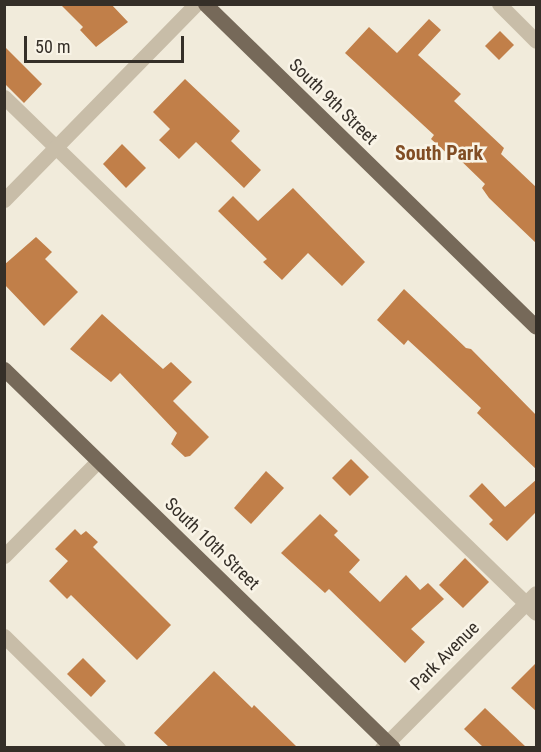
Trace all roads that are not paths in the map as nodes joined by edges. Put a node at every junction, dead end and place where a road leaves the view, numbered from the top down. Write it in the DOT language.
graph roads {
  1 [pos="196,4"];
  2 [pos="205,4"];
  3 [pos="499,4"];
  4 [pos="537,41"];
  5 [pos="4,97"];
  6 [pos="56,147"];
  7 [pos="4,200"];
  8 [pos="537,327"];
  9 [pos="4,369"];
  10 [pos="98,461"];
  11 [pos="4,556"];
  12 [pos="533,603"];
  13 [pos="4,636"];
  14 [pos="387,746"];
  15 [pos="118,747"];
  1 -- 6 [label="street"];
  2 -- 8 [label="main road, South 9th Street"];
  3 -- 4 [label="street"];
  5 -- 6 [label="street"];
  6 -- 7 [label="street"];
  6 -- 12 [label="street"];
  9 -- 10 [label="main road, South 10th Street"];
  10 -- 11 [label="street"];
  10 -- 14 [label="main road, South 10th Street"];
  12 -- 14 [label="street, Park Avenue"];
  13 -- 15 [label="street"];
}
